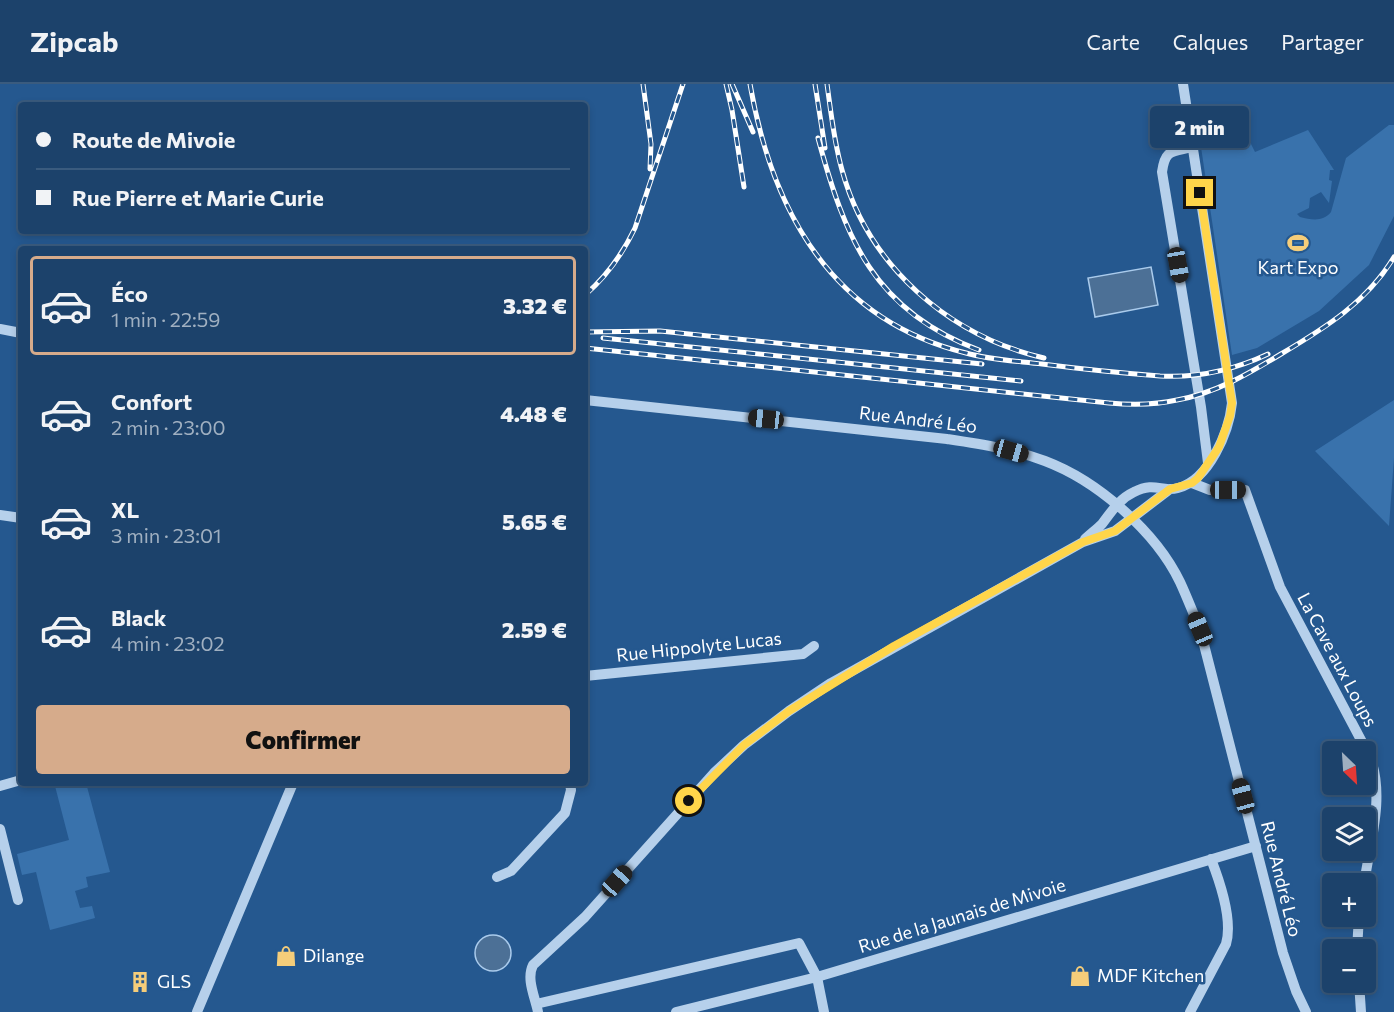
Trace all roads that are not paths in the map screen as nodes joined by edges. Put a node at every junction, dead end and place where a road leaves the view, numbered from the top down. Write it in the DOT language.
graph roads {
  1 [pos="1183,84"];
  2 [pos="1192,147"];
  3 [pos="588,400"];
  4 [pos="1208,463"];
  5 [pos="1192,483"];
  6 [pos="1170,489"];
  7 [pos="1116,505"];
  8 [pos="0,515"];
  9 [pos="18,518"];
  10 [pos="1132,518"];
  11 [pos="1083,542"];
  12 [pos="814,646"];
  13 [pos="588,676"];
  14 [pos="18,781"];
  15 [pos="0,786"];
  16 [pos="292,786"];
  17 [pos="570,786"];
  18 [pos="0,829"];
  19 [pos="1256,846"];
  20 [pos="1211,859"];
  21 [pos="1366,873"];
  22 [pos="497,877"];
  23 [pos="18,900"];
  24 [pos="817,977"];
  25 [pos="1360,993"];
  26 [pos="537,1008"];
  27 [pos="197,1012"];
  28 [pos="676,1012"];
  29 [pos="824,1012"];
  30 [pos="1190,1012"];
  31 [pos="1306,1012"];
  32 [pos="1361,1012"];
  1 -- 2 [label="street"];
  2 -- 4 [label="street"];
  2 -- 4 [label="street"];
  3 -- 7 [label="street, Rue André Léo"];
  4 -- 5 [label="street"];
  5 -- 6 [label="street"];
  5 -- 21 [label="street, La Cave aux Loups"];
  6 -- 7 [label="street"];
  6 -- 10 [label="street"];
  7 -- 10 [label="street, Rue André Léo"];
  7 -- 11 [label="street"];
  8 -- 9 [label="street"];
  10 -- 11 [label="street"];
  10 -- 19 [label="street, Rue André Léo"];
  11 -- 26 [label="street"];
  12 -- 13 [label="street, Rue Hippolyte Lucas"];
  14 -- 15 [label="street"];
  16 -- 27 [label="street"];
  17 -- 22 [label="street"];
  18 -- 23 [label="street"];
  19 -- 20 [label="street, Rue de la Jaunais de Mivoie"];
  19 -- 31 [label="street, Rue André Léo"];
  20 -- 24 [label="street, Rue de la Jaunais de Mivoie"];
  20 -- 30 [label="street"];
  24 -- 26 [label="street"];
  24 -- 28 [label="street, Rue de la Jaunais de Mivoie"];
  24 -- 29 [label="street"];
  25 -- 32 [label="street"];
}
